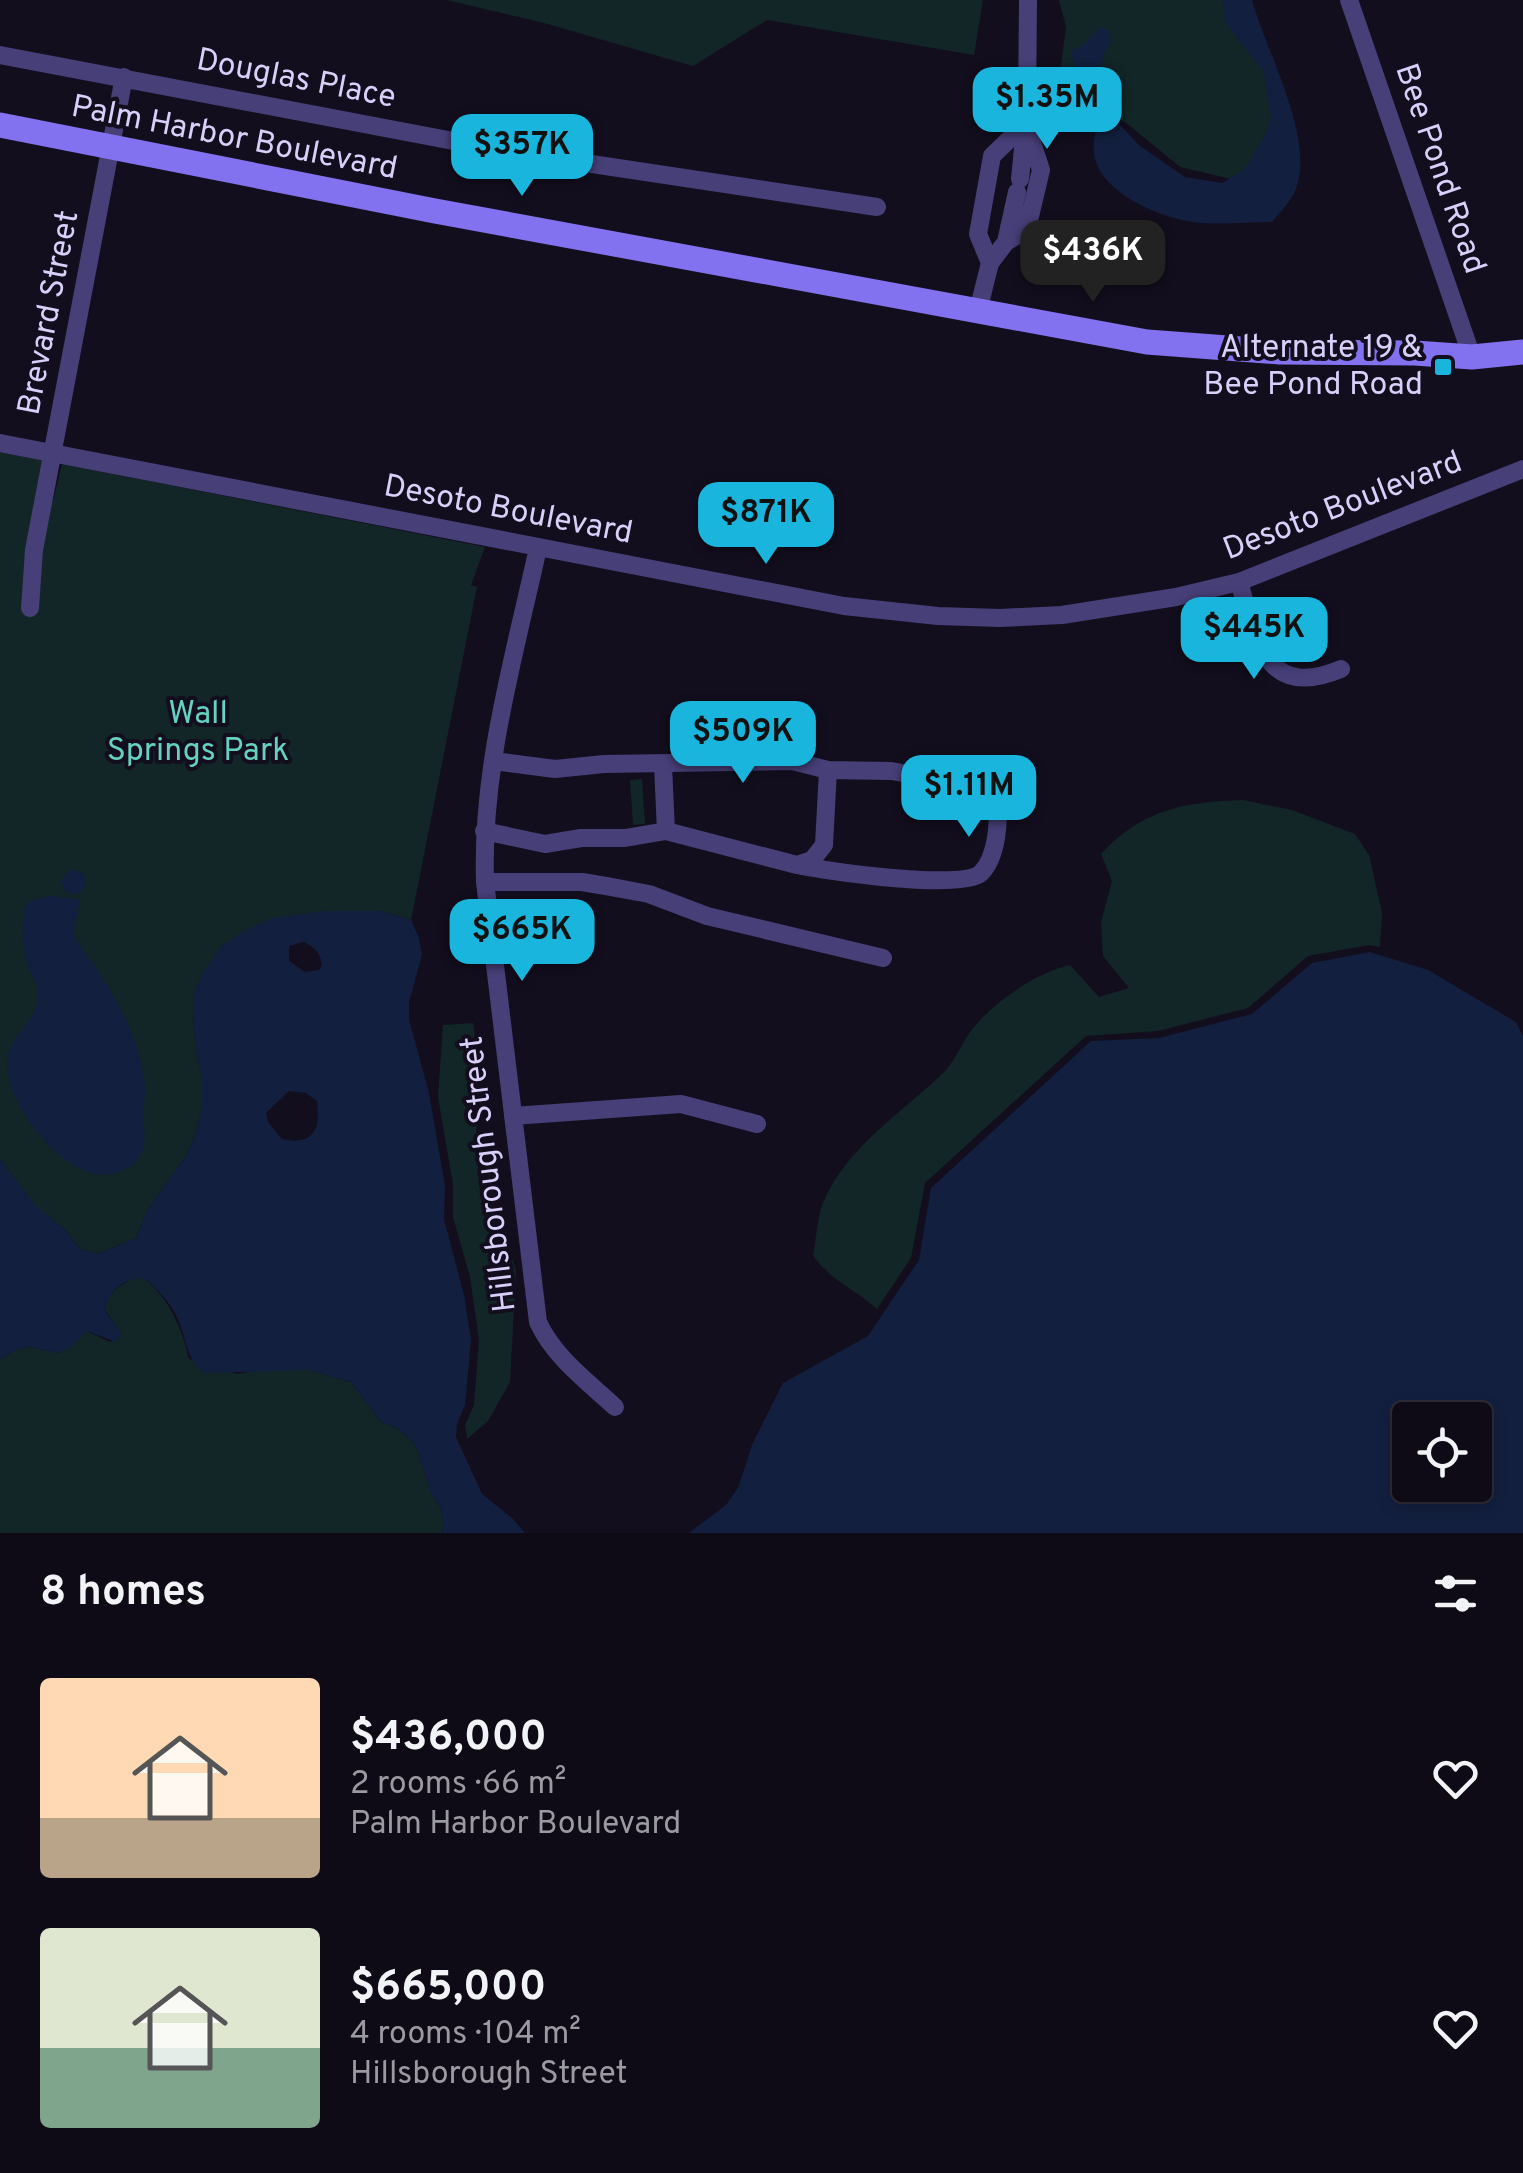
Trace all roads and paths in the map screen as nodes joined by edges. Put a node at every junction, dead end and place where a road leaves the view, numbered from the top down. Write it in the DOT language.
graph roads {
  1 [pos="1028,0"];
  2 [pos="1349,0"];
  3 [pos="0,55"];
  4 [pos="124,78"];
  5 [pos="1026,123"];
  6 [pos="0,126"];
  7 [pos="112,149"];
  8 [pos="877,208"];
  9 [pos="1006,242"];
  10 [pos="990,263"];
  11 [pos="978,311"];
  12 [pos="1523,352"];
  13 [pos="1472,358"];
  14 [pos="0,444"];
  15 [pos="54,454"];
  16 [pos="1522,474"];
  17 [pos="538,548"];
  18 [pos="1239,582"];
  19 [pos="30,608"];
  20 [pos="1341,669"];
  21 [pos="494,761"];
  22 [pos="663,765"];
  23 [pos="828,770"];
  24 [pos="484,831"];
  25 [pos="666,832"];
  26 [pos="798,865"];
  27 [pos="485,882"];
  28 [pos="883,958"];
  29 [pos="514,1116"];
  30 [pos="756,1124"];
  31 [pos="616,1408"];
  1 -- 5 [label="street"];
  2 -- 13 [label="street, Bee Pond Road"];
  3 -- 4 [label="street, Douglas Place"];
  4 -- 7 [label="street, Brevard Street"];
  4 -- 8 [label="street, Douglas Place"];
  5 -- 9 [label="street"];
  5 -- 9 [label="street"];
  5 -- 10 [label="street"];
  6 -- 7 [label="main road, Palm Harbor Boulevard"];
  7 -- 11 [label="main road, Palm Harbor Boulevard"];
  7 -- 15 [label="street, Brevard Street"];
  9 -- 10 [label="street"];
  10 -- 11 [label="street"];
  11 -- 13 [label="main road, Palm Harbor Boulevard"];
  12 -- 13 [label="main road, Palm Harbor Boulevard"];
  14 -- 15 [label="street, Desoto Boulevard"];
  15 -- 17 [label="street, Desoto Boulevard"];
  15 -- 19 [label="street, Brevard Street"];
  16 -- 18 [label="street, Desoto Boulevard"];
  17 -- 18 [label="street, Desoto Boulevard"];
  17 -- 21 [label="street, Hillsborough Street"];
  18 -- 20 [label="street"];
  21 -- 22 [label="street"];
  21 -- 24 [label="street, Hillsborough Street"];
  22 -- 23 [label="street"];
  22 -- 25 [label="street"];
  23 -- 26 [label="street"];
  23 -- 26 [label="street"];
  24 -- 25 [label="street"];
  24 -- 27 [label="street, Hillsborough Street"];
  25 -- 26 [label="street"];
  27 -- 28 [label="street"];
  27 -- 29 [label="street, Hillsborough Street"];
  29 -- 30 [label="street"];
  29 -- 31 [label="street, Hillsborough Street"];
}
